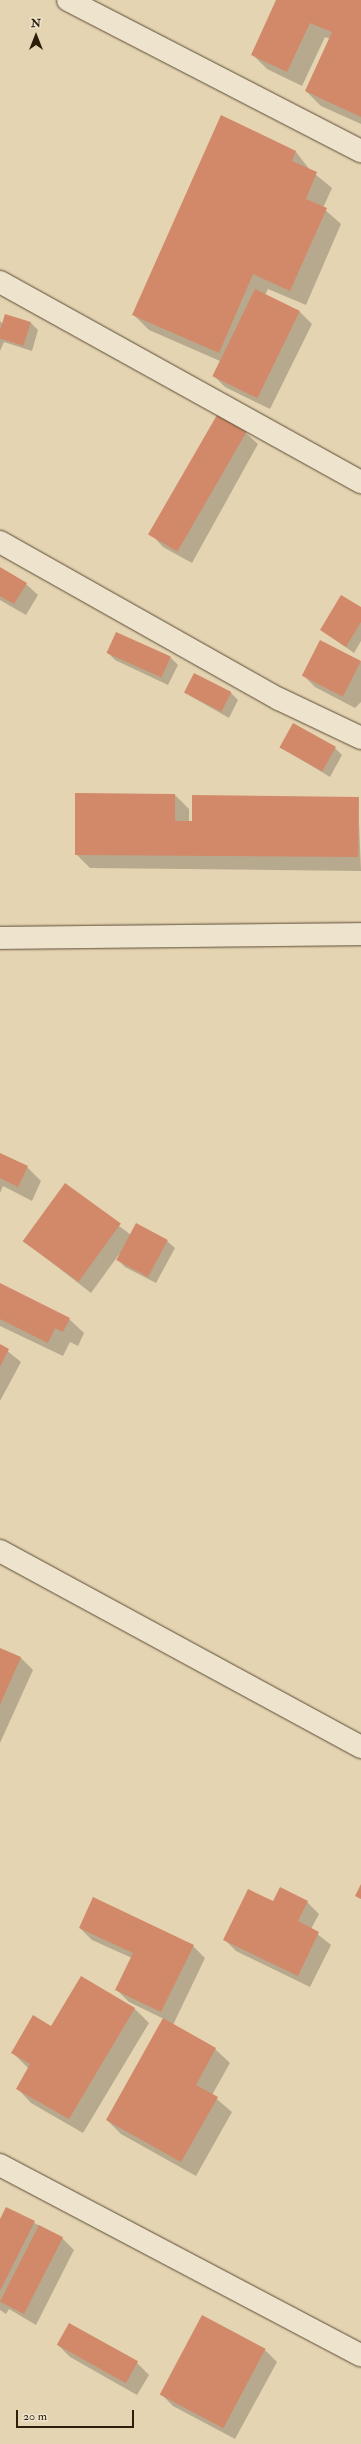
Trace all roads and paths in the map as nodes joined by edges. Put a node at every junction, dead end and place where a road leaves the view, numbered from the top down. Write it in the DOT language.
graph roads {
  1 [pos="68,0"];
  2 [pos="361,151"];
  3 [pos="0,282"];
  4 [pos="361,482"];
  5 [pos="0,542"];
  6 [pos="361,738"];
  7 [pos="361,934"];
  8 [pos="0,938"];
  9 [pos="0,1551"];
  10 [pos="361,1747"];
  11 [pos="0,2165"];
  12 [pos="361,2355"];
  1 -- 2 [label="street"];
  3 -- 4 [label="street"];
  5 -- 6 [label="street"];
  7 -- 8 [label="street"];
  9 -- 10 [label="street"];
  11 -- 12 [label="street"];
}
